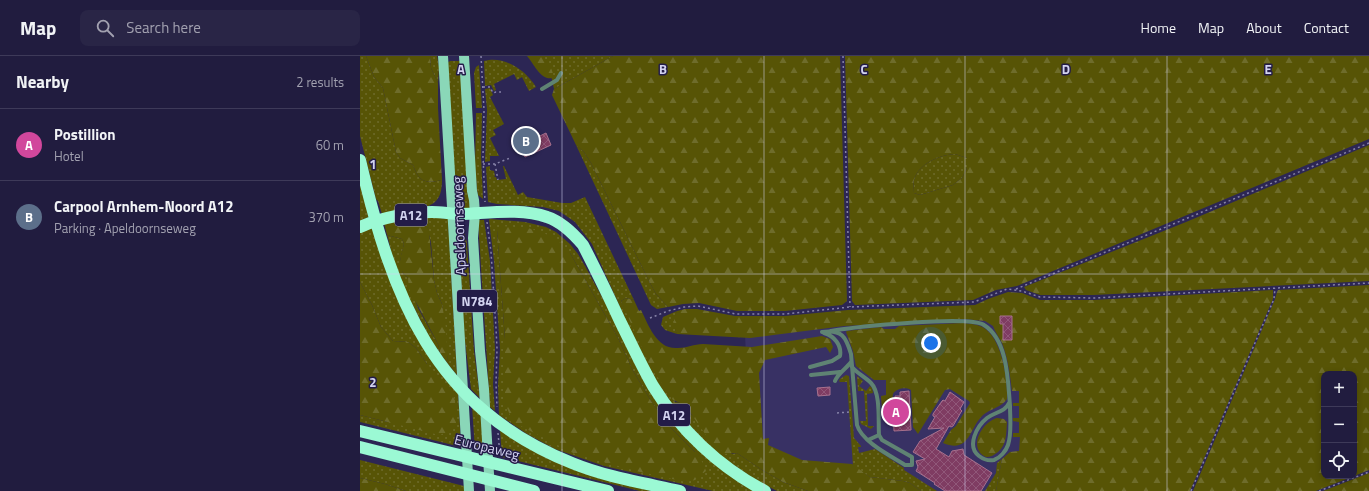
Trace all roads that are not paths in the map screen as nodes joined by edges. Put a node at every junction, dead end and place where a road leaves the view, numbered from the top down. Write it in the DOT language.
graph roads {
  1 [pos="443,56"];
  2 [pos="464,56"];
  3 [pos="561,73"];
  4 [pos="542,89"];
  5 [pos="360,160"];
  6 [pos="481,213"];
  7 [pos="452,214"];
  8 [pos="360,227"];
  9 [pos="831,331"];
  10 [pos="851,362"];
  11 [pos="810,367"];
  12 [pos="852,367"];
  13 [pos="840,372"];
  14 [pos="811,375"];
  15 [pos="835,381"];
  16 [pos="1009,403"];
  17 [pos="360,431"];
  18 [pos="879,435"];
  19 [pos="868,440"];
  20 [pos="360,448"];
  21 [pos="469,491"];
  22 [pos="490,491"];
  23 [pos="534,491"];
  24 [pos="608,491"];
  25 [pos="680,491"];
  26 [pos="765,491"];
  1 -- 7 [label="main road, Apeldoornseweg / N784"];
  2 -- 6 [label="main road, Apeldoornseweg / N784"];
  3 -- 4 [label="lane"];
  5 -- 25 [label="highway, A12"];
  6 -- 7 [label="highway"];
  6 -- 22 [label="main road, Apeldoornseweg / N784"];
  6 -- 26 [label="highway, A12"];
  7 -- 8 [label="highway, A12"];
  7 -- 21 [label="main road, Apeldoornseweg / N784"];
  9 -- 10 [label="lane"];
  9 -- 11 [label="lane"];
  9 -- 16 [label="lane"];
  10 -- 12 [label="lane"];
  10 -- 13 [label="lane"];
  12 -- 18 [label="lane"];
  12 -- 19 [label="lane"];
  13 -- 14 [label="lane"];
  13 -- 15 [label="lane"];
  16 -- 16 [label="lane"];
  17 -- 24 [label="highway, Europaweg"];
  18 -- 19 [label="lane"];
  18 -- 19 [label="lane"];
  20 -- 23 [label="highway"];
}
